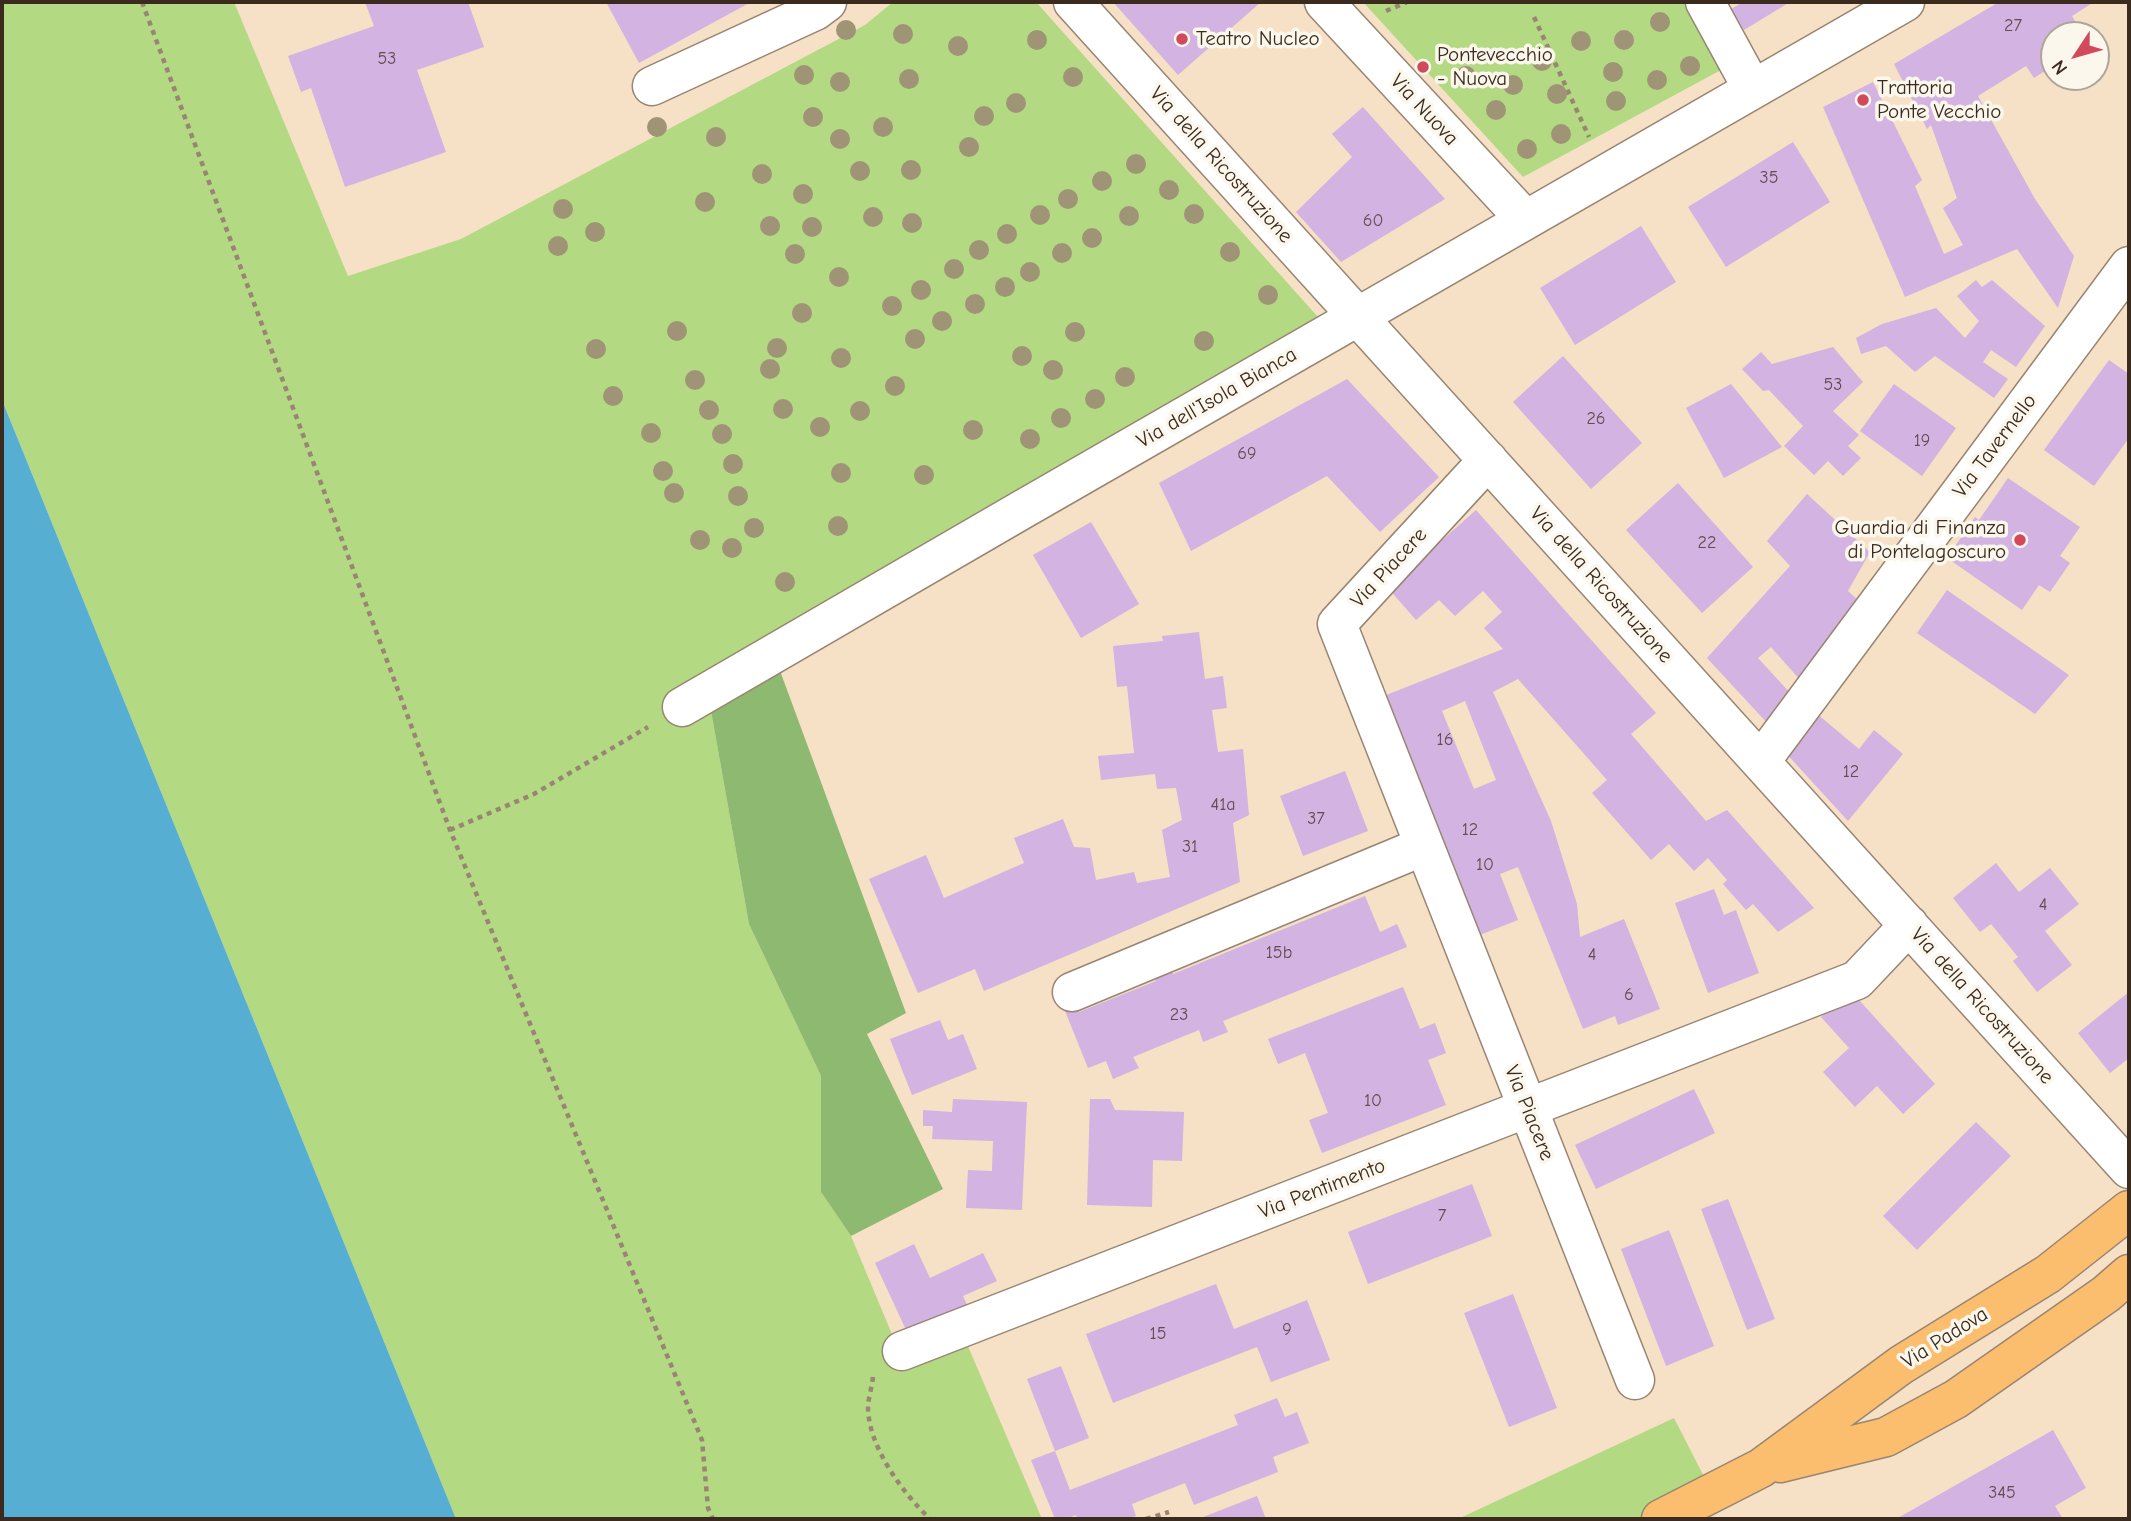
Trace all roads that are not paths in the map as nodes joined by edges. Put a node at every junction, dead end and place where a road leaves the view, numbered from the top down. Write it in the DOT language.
graph roads {
  1 [pos="827,2"];
  2 [pos="1073,2"];
  3 [pos="1324,2"];
  4 [pos="1705,2"];
  5 [pos="1905,2"];
  6 [pos="652,86"];
  7 [pos="1752,89"];
  8 [pos="1524,218"];
  9 [pos="2129,266"];
  10 [pos="1357,317"];
  11 [pos="1488,460"];
  12 [pos="682,707"];
  13 [pos="1761,761"];
  14 [pos="1424,846"];
  15 [pos="1909,925"];
  16 [pos="1072,992"];
  17 [pos="1527,1109"];
  18 [pos="2129,1169"];
  19 [pos="2129,1210"];
  20 [pos="2122,1284"];
  21 [pos="902,1351"];
  22 [pos="1635,1380"];
  23 [pos="1761,1468"];
  24 [pos="1661,1519"];
  1 -- 6 [label="street"];
  2 -- 10 [label="street, Via della Ricostruzione"];
  3 -- 8 [label="street, Via Nuova"];
  4 -- 7 [label="street"];
  5 -- 7 [label="street, Via dell'Isola Bianca"];
  7 -- 8 [label="street, Via dell'Isola Bianca"];
  8 -- 10 [label="street, Via dell'Isola Bianca"];
  9 -- 13 [label="street, Via Tavernello"];
  10 -- 11 [label="street, Via della Ricostruzione"];
  10 -- 12 [label="street, Via dell'Isola Bianca"];
  11 -- 13 [label="street, Via della Ricostruzione"];
  11 -- 14 [label="street, Via Piacere"];
  13 -- 15 [label="street, Via della Ricostruzione"];
  14 -- 16 [label="street"];
  14 -- 17 [label="street, Via Piacere"];
  15 -- 17 [label="street, Via Pentimento"];
  15 -- 18 [label="street, Via della Ricostruzione"];
  17 -- 21 [label="street, Via Pentimento"];
  17 -- 22 [label="street, Via Piacere"];
  19 -- 23 [label="main road, Via Padova"];
  20 -- 23 [label="main road, Via Padova"];
  23 -- 24 [label="main road, Via Padova"];
}
